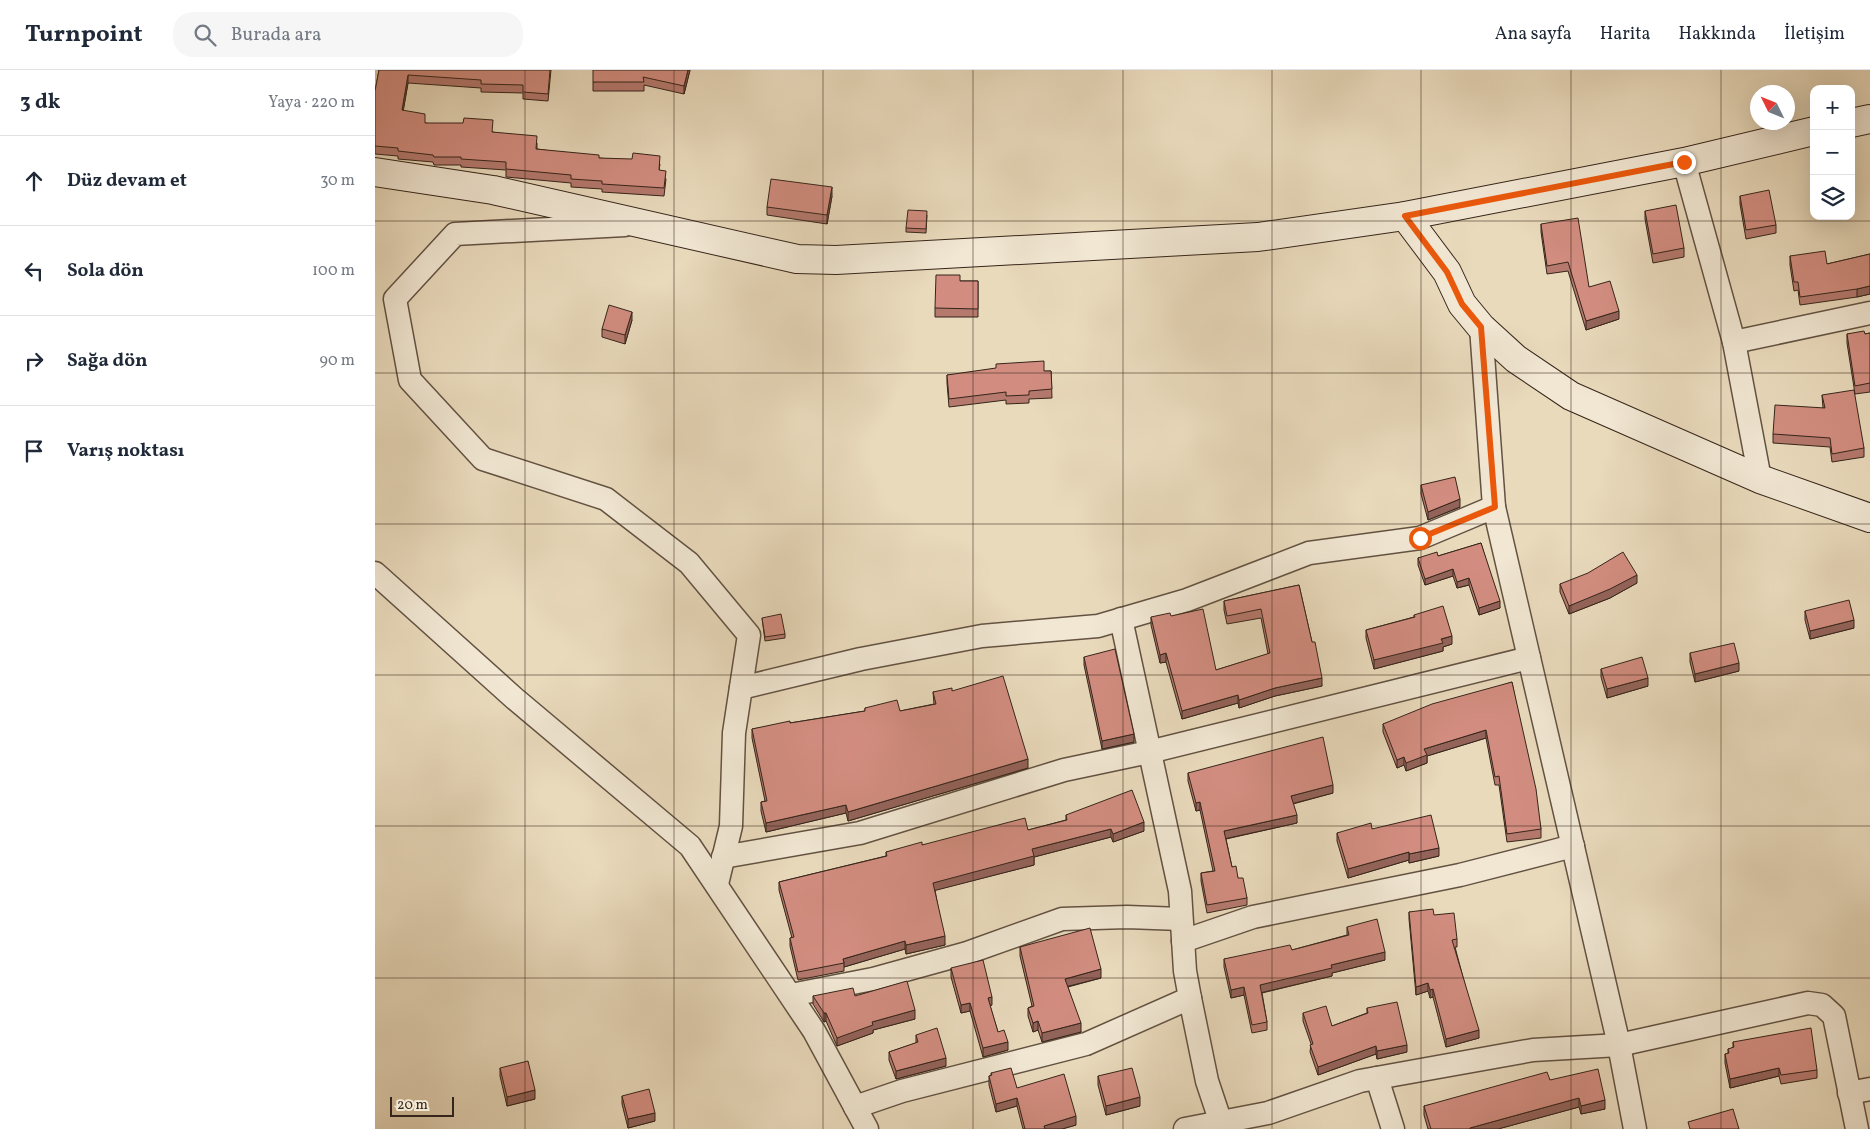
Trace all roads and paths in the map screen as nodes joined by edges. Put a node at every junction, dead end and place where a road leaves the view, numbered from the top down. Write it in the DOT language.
graph roads {
  1 [pos="1870,119"];
  2 [pos="1855,122"];
  3 [pos="1810,132"];
  4 [pos="1684,162"];
  5 [pos="375,172"];
  6 [pos="1405,216"];
  7 [pos="643,224"];
  8 [pos="1870,313"];
  9 [pos="1481,327"];
  10 [pos="1734,342"];
  11 [pos="1760,479"];
  12 [pos="1495,507"];
  13 [pos="1870,518"];
  14 [pos="375,573"];
  15 [pos="1121,619"];
  16 [pos="1529,658"];
  17 [pos="741,688"];
  18 [pos="1149,752"];
  19 [pos="1573,846"];
  20 [pos="723,857"];
  21 [pos="717,884"];
  22 [pos="1181,919"];
  23 [pos="1183,941"];
  24 [pos="791,995"];
  25 [pos="1190,998"];
  26 [pos="1619,1045"];
  27 [pos="1377,1078"];
  28 [pos="1860,1091"];
  29 [pos="855,1107"];
  30 [pos="1221,1125"];
  31 [pos="867,1129"];
  32 [pos="1185,1129"];
  33 [pos="1393,1129"];
  34 [pos="1635,1129"];
  35 [pos="1857,1129"];
  1 -- 2 [label="main road"];
  3 -- 4 [label="main road"];
  4 -- 6 [label="main road"];
  4 -- 10 [label="street"];
  5 -- 7 [label="main road"];
  6 -- 7 [label="main road"];
  6 -- 9 [label="main road"];
  7 -- 17 [label="street"];
  8 -- 10 [label="street"];
  9 -- 11 [label="main road"];
  9 -- 12 [label="street"];
  10 -- 11 [label="street"];
  11 -- 13 [label="main road"];
  12 -- 15 [label="street"];
  12 -- 16 [label="street"];
  14 -- 21 [label="street"];
  15 -- 17 [label="street"];
  15 -- 18 [label="street"];
  16 -- 18 [label="street"];
  16 -- 19 [label="street"];
  17 -- 20 [label="street"];
  18 -- 20 [label="street"];
  18 -- 22 [label="street"];
  19 -- 23 [label="street"];
  19 -- 26 [label="street"];
  20 -- 21 [label="street"];
  21 -- 24 [label="street"];
  22 -- 23 [label="street"];
  22 -- 24 [label="street"];
  23 -- 25 [label="street"];
  24 -- 29 [label="street"];
  25 -- 29 [label="street"];
  25 -- 30 [label="street"];
  26 -- 27 [label="street"];
  26 -- 28 [label="street"];
  26 -- 34 [label="street"];
  27 -- 30 [label="street"];
  27 -- 33 [label="street"];
  28 -- 35 [label="street"];
  29 -- 31 [label="street"];
  30 -- 32 [label="street"];
}
